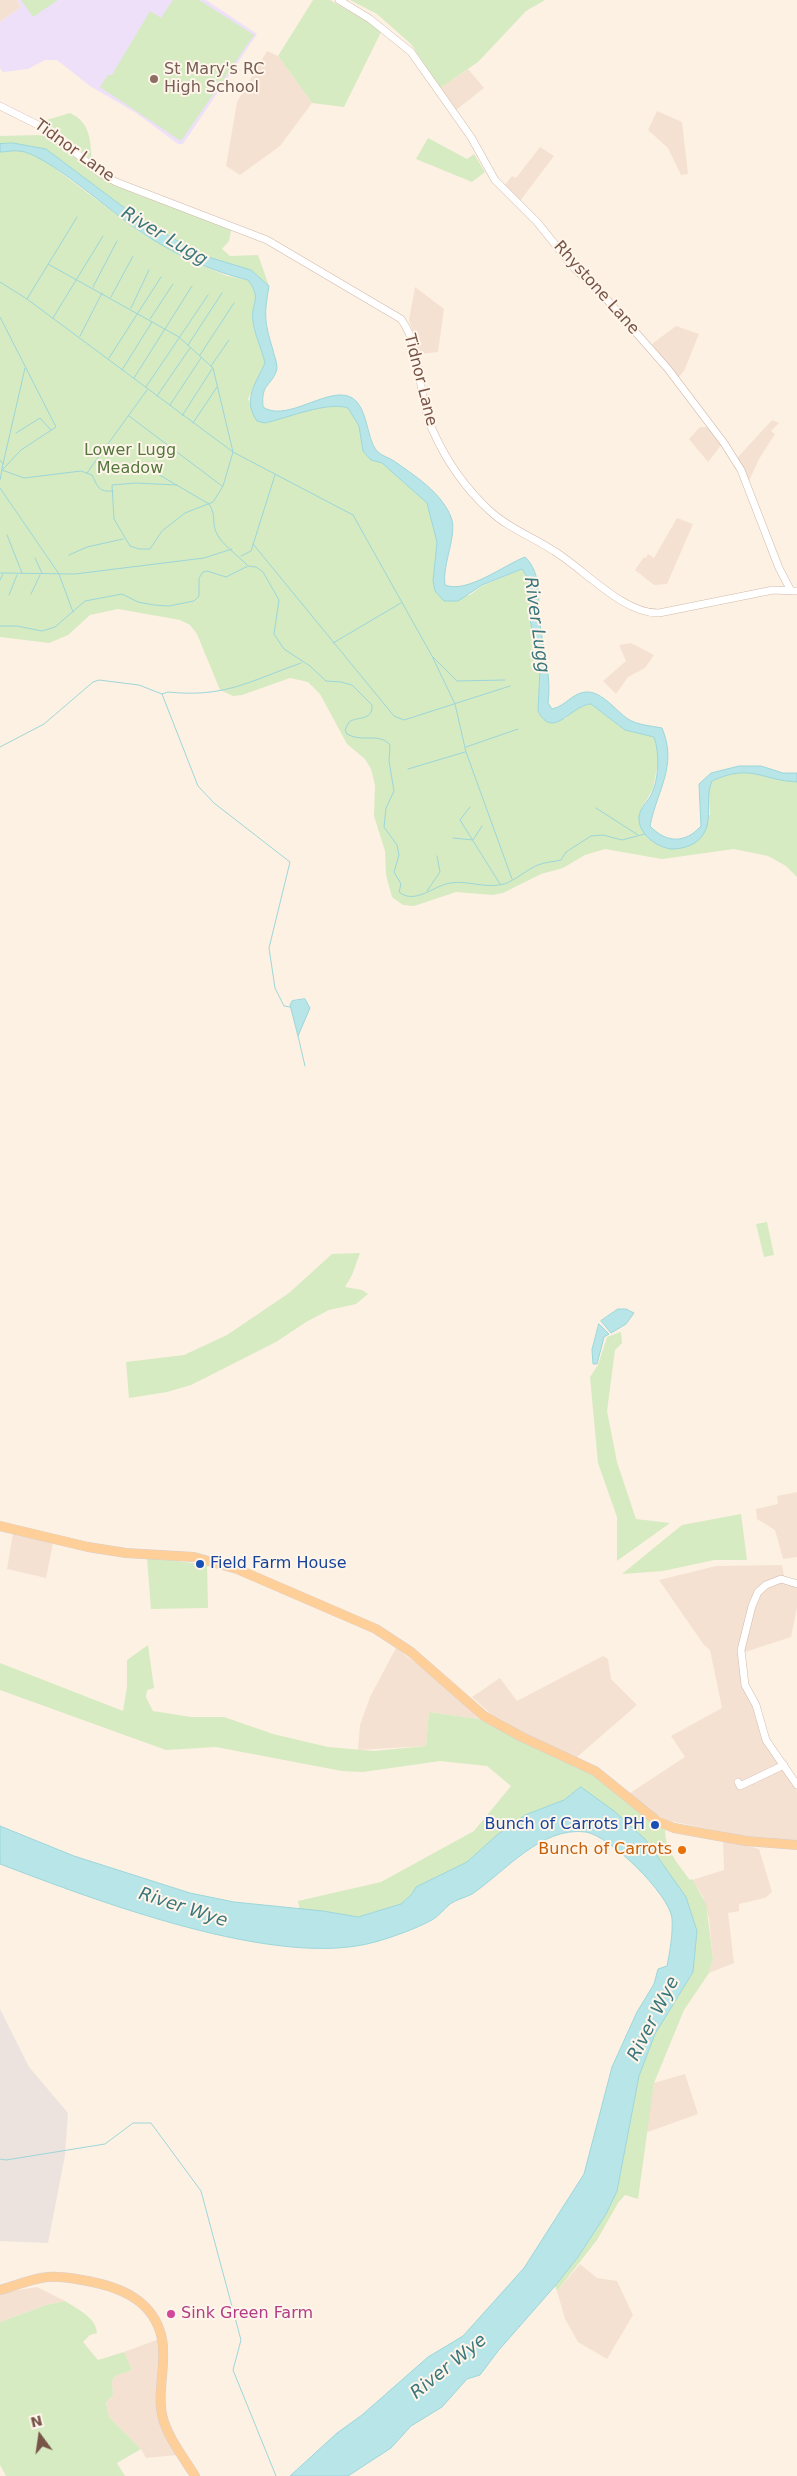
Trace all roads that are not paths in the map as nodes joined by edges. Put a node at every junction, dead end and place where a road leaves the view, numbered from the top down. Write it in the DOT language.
graph roads {
  1 [pos="339,0"];
  2 [pos="0,106"];
  3 [pos="793,590"];
  4 [pos="0,1526"];
  5 [pos="797,1584"];
  6 [pos="784,1765"];
  7 [pos="797,1785"];
  8 [pos="740,1786"];
  9 [pos="797,1846"];
  10 [pos="0,2290"];
  11 [pos="195,2476"];
  1 -- 3 [label="street, Rhystone Lane"];
  2 -- 3 [label="street, Tidnor Lane"];
  4 -- 9 [label="main road"];
  5 -- 6 [label="street"];
  6 -- 7 [label="street"];
  6 -- 8 [label="street"];
  10 -- 11 [label="main road"];
}
